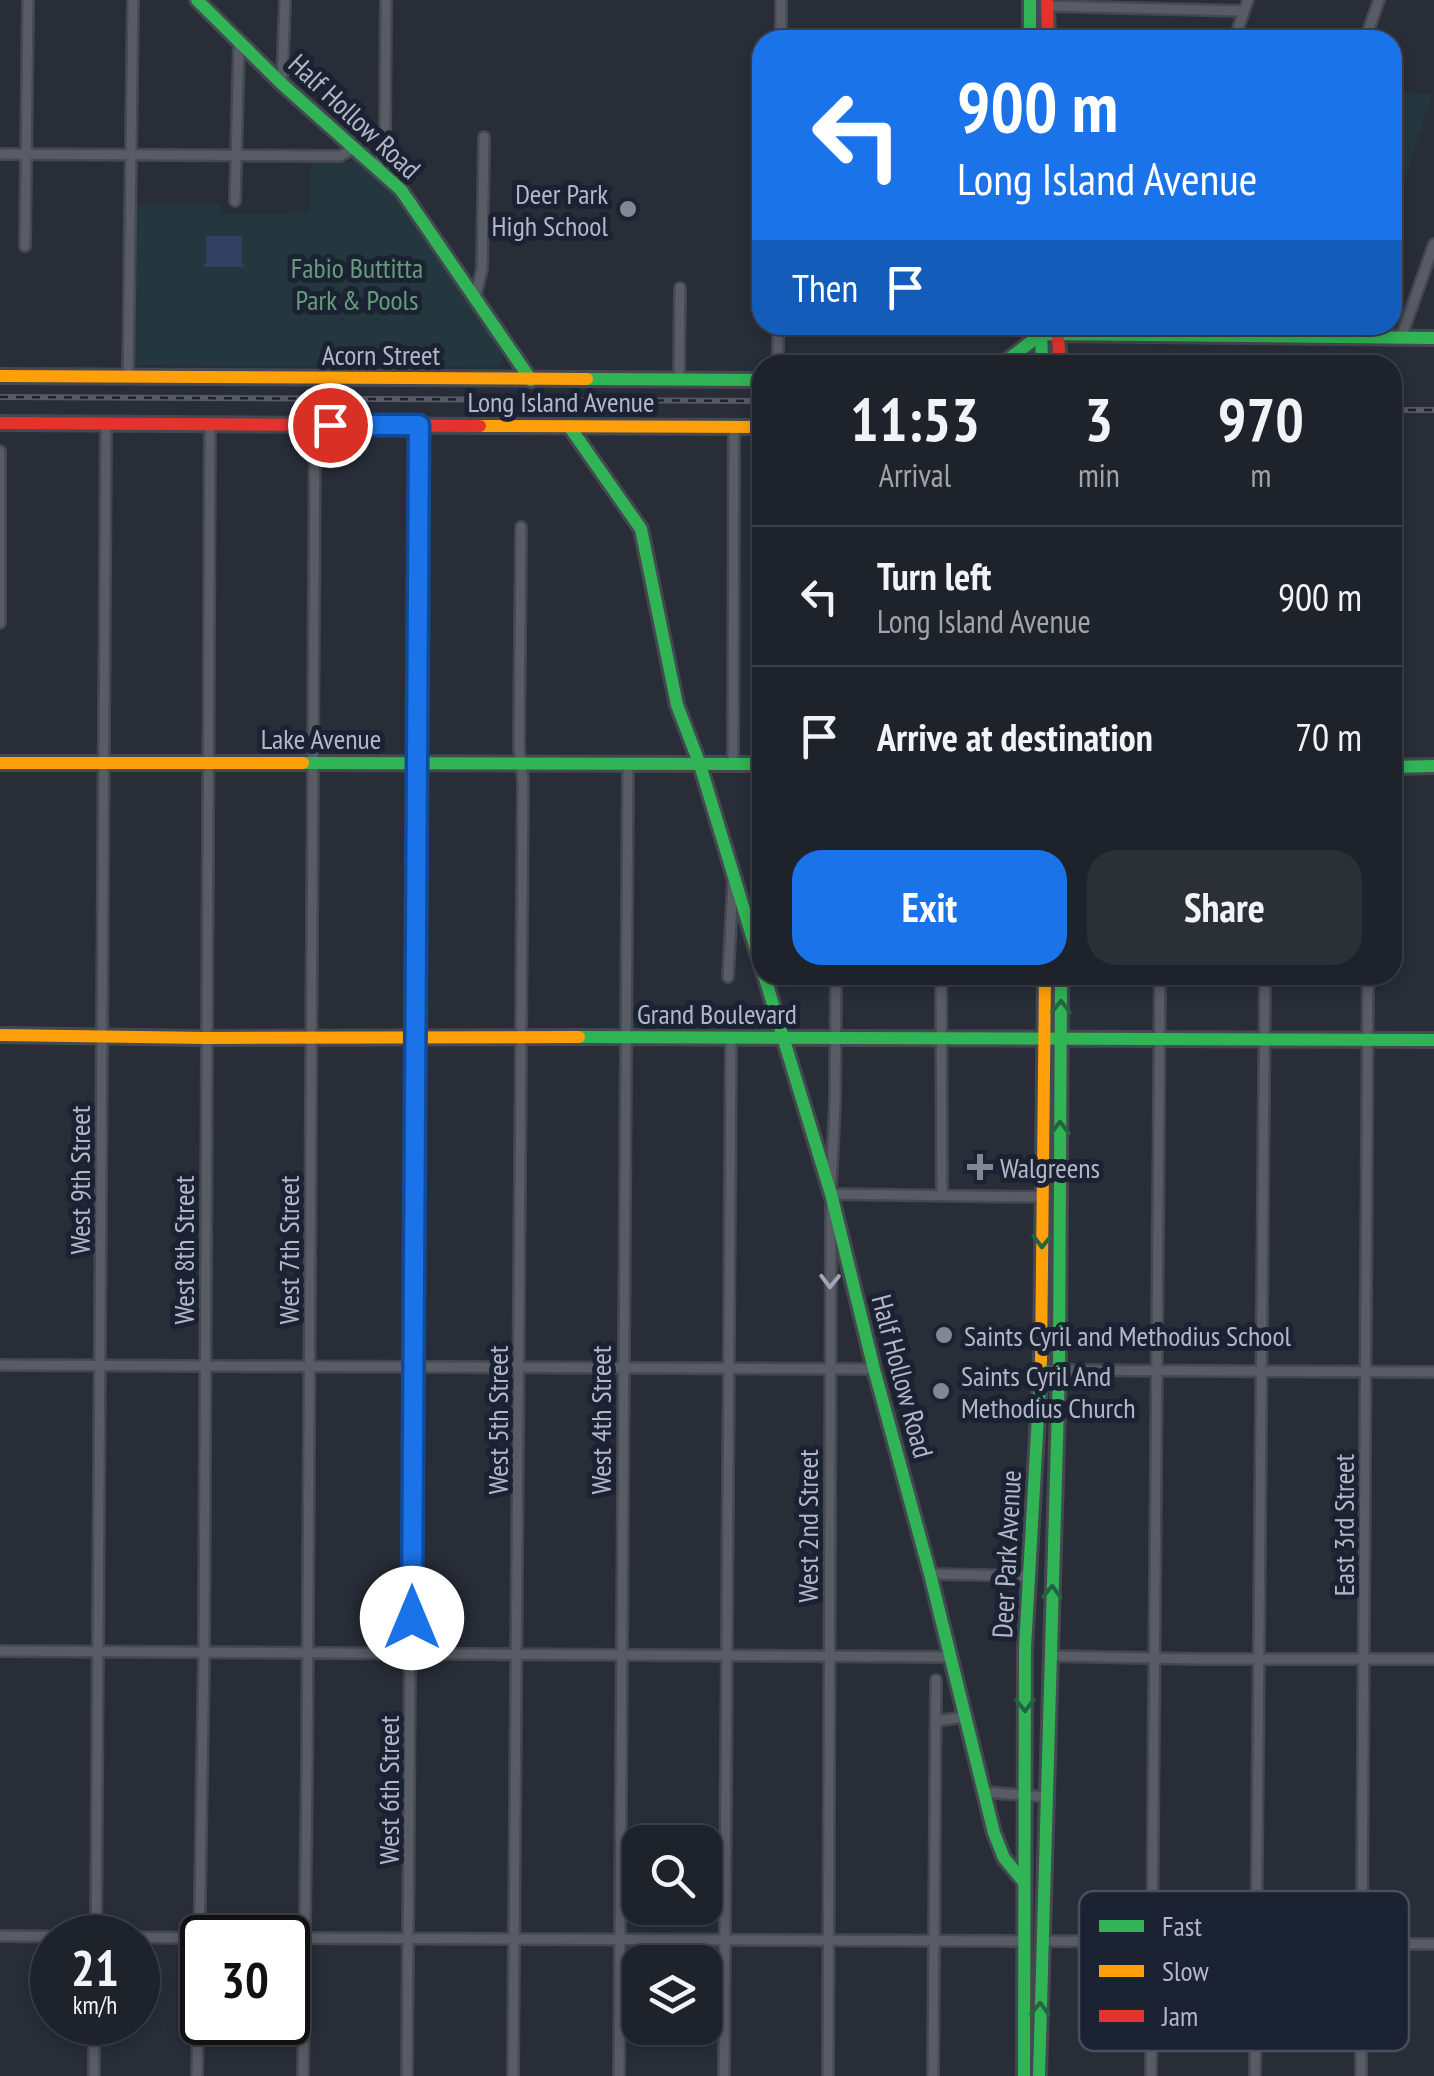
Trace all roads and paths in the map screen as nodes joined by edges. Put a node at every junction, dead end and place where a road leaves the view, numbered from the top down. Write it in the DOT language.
graph roads {
  1 [pos="28,0"];
  2 [pos="133,0"];
  3 [pos="197,0"];
  4 [pos="285,0"];
  5 [pos="386,0"];
  6 [pos="781,0"];
  7 [pos="1030,0"];
  8 [pos="1248,0"];
  9 [pos="1380,0"];
  10 [pos="1048,3"];
  11 [pos="1244,11"];
  12 [pos="781,30"];
  13 [pos="1030,30"];
  14 [pos="1048,30"];
  15 [pos="1237,30"];
  16 [pos="1369,30"];
  17 [pos="239,39"];
  18 [pos="282,84"];
  19 [pos="484,137"];
  20 [pos="356,148"];
  21 [pos="0,154"];
  22 [pos="28,154"];
  23 [pos="131,155"];
  24 [pos="236,156"];
  25 [pos="379,167"];
  26 [pos="235,201"];
  27 [pos="1434,244"];
  28 [pos="25,246"];
  29 [pos="680,288"];
  30 [pos="476,298"];
  31 [pos="1402,332"];
  32 [pos="1035,335"];
  33 [pos="1300,335"];
  34 [pos="1401,335"];
  35 [pos="1400,338"];
  36 [pos="1434,338"];
  37 [pos="1012,355"];
  38 [pos="0,376"];
  39 [pos="128,377"];
  40 [pos="531,380"];
  41 [pos="679,380"];
  42 [pos="752,380"];
  43 [pos="0,423"];
  44 [pos="106,423"];
  45 [pos="210,424"];
  46 [pos="315,424"];
  47 [pos="419,425"];
  48 [pos="569,426"];
  49 [pos="734,427"];
  50 [pos="752,427"];
  51 [pos="0,451"];
  52 [pos="521,527"];
  53 [pos="0,623"];
  54 [pos="0,762"];
  55 [pos="103,762"];
  56 [pos="208,762"];
  57 [pos="417,762"];
  58 [pos="312,764"];
  59 [pos="521,764"];
  60 [pos="732,764"];
  61 [pos="752,764"];
  62 [pos="628,765"];
  63 [pos="700,765"];
  64 [pos="1402,766"];
  65 [pos="1434,766"];
  66 [pos="733,875"];
  67 [pos="752,936"];
  68 [pos="728,977"];
  69 [pos="767,985"];
  70 [pos="836,985"];
  71 [pos="941,985"];
  72 [pos="1046,985"];
  73 [pos="1062,985"];
  74 [pos="1160,985"];
  75 [pos="1265,985"];
  76 [pos="1368,985"];
  77 [pos="0,1035"];
  78 [pos="102,1038"];
  79 [pos="207,1038"];
  80 [pos="312,1038"];
  81 [pos="731,1038"];
  82 [pos="784,1038"];
  83 [pos="835,1038"];
  84 [pos="940,1038"];
  85 [pos="1044,1038"];
  86 [pos="1060,1038"];
  87 [pos="1160,1038"];
  88 [pos="416,1039"];
  89 [pos="522,1039"];
  90 [pos="625,1039"];
  91 [pos="1265,1039"];
  92 [pos="1368,1040"];
  93 [pos="1434,1040"];
  94 [pos="831,1194"];
  95 [pos="942,1194"];
  96 [pos="1043,1197"];
  97 [pos="0,1365"];
  98 [pos="100,1366"];
  99 [pos="310,1366"];
  100 [pos="205,1367"];
  101 [pos="414,1368"];
  102 [pos="520,1368"];
  103 [pos="622,1368"];
  104 [pos="728,1368"];
  105 [pos="829,1368"];
  106 [pos="874,1368"];
  107 [pos="1041,1370"];
  108 [pos="1059,1371"];
  109 [pos="1158,1371"];
  110 [pos="1262,1372"];
  111 [pos="1434,1372"];
  112 [pos="1367,1373"];
  113 [pos="930,1574"];
  114 [pos="1028,1576"];
  115 [pos="0,1651"];
  116 [pos="204,1652"];
  117 [pos="99,1653"];
  118 [pos="308,1653"];
  119 [pos="412,1654"];
  120 [pos="518,1654"];
  121 [pos="726,1655"];
  122 [pos="621,1656"];
  123 [pos="831,1656"];
  124 [pos="1050,1656"];
  125 [pos="950,1657"];
  126 [pos="1156,1658"];
  127 [pos="1260,1658"];
  128 [pos="1365,1659"];
  129 [pos="1434,1659"];
  130 [pos="936,1680"];
  131 [pos="965,1717"];
  132 [pos="936,1722"];
  133 [pos="985,1792"];
  134 [pos="1024,1796"];
  135 [pos="1046,1797"];
  136 [pos="1024,1882"];
  137 [pos="1154,1891"];
  138 [pos="1258,1891"];
  139 [pos="1363,1891"];
  140 [pos="96,1915"];
  141 [pos="201,1915"];
  142 [pos="305,1915"];
  143 [pos="0,1936"];
  144 [pos="30,1936"];
  145 [pos="310,1938"];
  146 [pos="410,1938"];
  147 [pos="514,1939"];
  148 [pos="619,1939"];
  149 [pos="724,1941"];
  150 [pos="1024,1941"];
  151 [pos="1042,1941"];
  152 [pos="828,1942"];
  153 [pos="933,1942"];
  154 [pos="1079,1942"];
  155 [pos="1409,1943"];
  156 [pos="1434,1944"];
  157 [pos="94,2045"];
  158 [pos="198,2045"];
  159 [pos="303,2045"];
  160 [pos="1151,2051"];
  161 [pos="1256,2051"];
  162 [pos="1360,2051"];
  163 [pos="1040,2074"];
  164 [pos="94,2076"];
  165 [pos="197,2076"];
  166 [pos="302,2076"];
  167 [pos="407,2076"];
  168 [pos="513,2076"];
  169 [pos="618,2076"];
  170 [pos="724,2076"];
  171 [pos="828,2076"];
  172 [pos="933,2076"];
  173 [pos="1024,2076"];
  174 [pos="1151,2076"];
  175 [pos="1255,2076"];
  176 [pos="1360,2076"];
  1 -- 22 [label="street"];
  2 -- 23 [label="street"];
  3 -- 17 [label="street, Half Hollow Road"];
  4 -- 18 [label="street"];
  5 -- 25 [label="street"];
  6 -- 12 [label="street"];
  7 -- 13 [label="street"];
  8 -- 11 [label="street"];
  9 -- 16 [label="street"];
  10 -- 11 [label="street"];
  10 -- 14 [label="street"];
  11 -- 15 [label="street"];
  17 -- 18 [label="street, Half Hollow Road"];
  17 -- 24 [label="street"];
  18 -- 20 [label="street, Half Hollow Road"];
  19 -- 30 [label="street"];
  20 -- 24 [label="street"];
  20 -- 25 [label="street, Half Hollow Road"];
  21 -- 22 [label="street"];
  22 -- 23 [label="street"];
  22 -- 28 [label="street"];
  23 -- 24 [label="street"];
  23 -- 39 [label="street"];
  24 -- 26 [label="street"];
  25 -- 30 [label="street, Half Hollow Road"];
  27 -- 31 [label="street"];
  29 -- 41 [label="street"];
  30 -- 40 [label="street, Half Hollow Road"];
  32 -- 37 [label="street"];
  33 -- 35 [label="street"];
  34 -- 35 [label="street"];
  35 -- 36 [label="street"];
  38 -- 39 [label="street, Acorn Street"];
  39 -- 40 [label="street, Acorn Street"];
  40 -- 41 [label="street, Acorn Street"];
  41 -- 42 [label="street, Acorn Street"];
  43 -- 44 [label="street, Long Island Avenue"];
  44 -- 45 [label="street, Long Island Avenue"];
  44 -- 55 [label="street, West 9th Street"];
  45 -- 46 [label="street, Long Island Avenue"];
  45 -- 56 [label="street, West 8th Street"];
  46 -- 47 [label="street, Long Island Avenue"];
  46 -- 58 [label="street, West 7th Street"];
  47 -- 48 [label="street, Long Island Avenue"];
  47 -- 57 [label="street, West 6th Street"];
  48 -- 49 [label="street, Long Island Avenue"];
  48 -- 63 [label="street, Half Hollow Road"];
  49 -- 50 [label="street, Long Island Avenue"];
  49 -- 60 [label="street"];
  51 -- 53 [label="street"];
  52 -- 59 [label="street, West 5th Street"];
  54 -- 55 [label="street, Lake Avenue"];
  55 -- 56 [label="street, Lake Avenue"];
  55 -- 78 [label="street, West 9th Street"];
  56 -- 58 [label="street, Lake Avenue"];
  56 -- 79 [label="street, West 8th Street"];
  57 -- 58 [label="street, Lake Avenue"];
  57 -- 59 [label="street, Lake Avenue"];
  57 -- 88 [label="street, West 6th Street"];
  58 -- 80 [label="street, West 7th Street"];
  59 -- 62 [label="street, Lake Avenue"];
  59 -- 89 [label="street, West 5th Street"];
  60 -- 61 [label="street, Lake Avenue"];
  60 -- 63 [label="street, Lake Avenue"];
  62 -- 63 [label="street, Lake Avenue"];
  62 -- 90 [label="street, West 4th Street"];
  63 -- 66 [label="street, Half Hollow Road"];
  64 -- 65 [label="street"];
  66 -- 67 [label="street, Half Hollow Road"];
  66 -- 68 [label="street"];
  69 -- 82 [label="street, Half Hollow Road"];
  70 -- 83 [label="street, West 2nd Street"];
  71 -- 84 [label="street"];
  72 -- 85 [label="street, Deer Park Avenue"];
  86 -- 73 [label="street, Deer Park Avenue, one-way"];
  74 -- 87 [label="street"];
  75 -- 91 [label="street"];
  76 -- 92 [label="street, East 3rd Street"];
  77 -- 78 [label="street, Grand Boulevard"];
  78 -- 79 [label="street, Grand Boulevard"];
  78 -- 98 [label="street, West 9th Street"];
  79 -- 80 [label="street, Grand Boulevard"];
  79 -- 100 [label="street, West 8th Street"];
  80 -- 88 [label="street, Grand Boulevard"];
  80 -- 99 [label="street, West 7th Street"];
  81 -- 82 [label="street, Grand Boulevard"];
  81 -- 90 [label="street, Grand Boulevard"];
  81 -- 104 [label="street"];
  82 -- 83 [label="street, Grand Boulevard"];
  82 -- 94 [label="street, Half Hollow Road"];
  83 -- 84 [label="street, Grand Boulevard"];
  83 -- 94 [label="street, West 2nd Street"];
  84 -- 85 [label="street, Grand Boulevard"];
  84 -- 95 [label="street"];
  85 -- 86 [label="street, Grand Boulevard"];
  85 -- 96 [label="street, Deer Park Avenue"];
  86 -- 87 [label="street, Grand Boulevard"];
  108 -- 86 [label="street, Deer Park Avenue, one-way"];
  87 -- 91 [label="street, Grand Boulevard"];
  87 -- 109 [label="street"];
  88 -- 89 [label="street, Grand Boulevard"];
  88 -- 101 [label="street, West 6th Street"];
  89 -- 90 [label="street, Grand Boulevard"];
  89 -- 102 [label="street, West 5th Street"];
  90 -- 103 [label="street, West 4th Street"];
  91 -- 92 [label="street, Grand Boulevard"];
  91 -- 110 [label="street"];
  92 -- 93 [label="street, Grand Boulevard"];
  92 -- 112 [label="street, East 3rd Street"];
  94 -- 95 [label="street"];
  94 -- 105 [label="street, West 2nd Street, one-way"];
  94 -- 106 [label="street, Half Hollow Road"];
  95 -- 96 [label="street"];
  96 -- 107 [label="street, Deer Park Avenue, one-way"];
  97 -- 98 [label="street"];
  98 -- 100 [label="street"];
  98 -- 117 [label="street, West 9th Street"];
  99 -- 100 [label="street"];
  99 -- 101 [label="street"];
  99 -- 118 [label="street, West 7th Street"];
  100 -- 116 [label="street, West 8th Street"];
  101 -- 102 [label="street"];
  101 -- 119 [label="street, West 6th Street"];
  102 -- 103 [label="street"];
  102 -- 120 [label="street, West 5th Street"];
  103 -- 104 [label="street"];
  103 -- 122 [label="street, West 4th Street"];
  104 -- 105 [label="street"];
  104 -- 121 [label="street"];
  105 -- 106 [label="street"];
  105 -- 123 [label="street, West 2nd Street"];
  106 -- 113 [label="street, Half Hollow Road"];
  107 -- 108 [label="street"];
  107 -- 114 [label="street, Deer Park Avenue"];
  108 -- 109 [label="street"];
  124 -- 108 [label="street, Deer Park Avenue, one-way"];
  109 -- 110 [label="street"];
  109 -- 126 [label="street"];
  110 -- 112 [label="street"];
  110 -- 127 [label="street"];
  111 -- 112 [label="street"];
  112 -- 128 [label="street, East 3rd Street"];
  113 -- 114 [label="street"];
  113 -- 125 [label="street, Half Hollow Road"];
  114 -- 134 [label="street, Deer Park Avenue, one-way"];
  115 -- 117 [label="street"];
  116 -- 117 [label="street"];
  116 -- 118 [label="street"];
  116 -- 141 [label="street, West 8th Street"];
  117 -- 140 [label="street, West 9th Street"];
  118 -- 119 [label="street"];
  118 -- 142 [label="street, West 7th Street"];
  119 -- 120 [label="street"];
  119 -- 146 [label="street, West 6th Street"];
  120 -- 122 [label="street"];
  120 -- 147 [label="street, West 5th Street"];
  121 -- 122 [label="street"];
  121 -- 123 [label="street"];
  121 -- 149 [label="street"];
  122 -- 148 [label="street, West 4th Street"];
  123 -- 125 [label="street"];
  123 -- 152 [label="street, West 2nd Street"];
  124 -- 126 [label="street"];
  124 -- 135 [label="street, Deer Park Avenue"];
  125 -- 131 [label="street, Half Hollow Road"];
  126 -- 127 [label="street"];
  126 -- 137 [label="street"];
  127 -- 128 [label="street"];
  127 -- 138 [label="street"];
  128 -- 129 [label="street"];
  128 -- 139 [label="street, East 3rd Street"];
  130 -- 132 [label="street"];
  131 -- 132 [label="street"];
  131 -- 133 [label="street, Half Hollow Road"];
  132 -- 153 [label="street"];
  133 -- 134 [label="street"];
  133 -- 136 [label="street, Half Hollow Road"];
  134 -- 135 [label="street"];
  134 -- 136 [label="street, Deer Park Avenue"];
  135 -- 151 [label="street, Deer Park Avenue"];
  136 -- 150 [label="street, Deer Park Avenue"];
  143 -- 144 [label="street"];
  145 -- 146 [label="street"];
  146 -- 147 [label="street"];
  146 -- 167 [label="street, West 6th Street"];
  147 -- 148 [label="street"];
  147 -- 168 [label="street, West 5th Street"];
  148 -- 149 [label="street"];
  148 -- 169 [label="street, West 4th Street"];
  149 -- 152 [label="street"];
  149 -- 170 [label="street"];
  150 -- 153 [label="street"];
  150 -- 173 [label="street, Deer Park Avenue"];
  151 -- 154 [label="street"];
  163 -- 151 [label="street, Deer Park Avenue, one-way"];
  152 -- 153 [label="street"];
  152 -- 171 [label="street, West 2nd Street"];
  153 -- 172 [label="street"];
  155 -- 156 [label="street"];
  157 -- 164 [label="street"];
  158 -- 165 [label="street, West 8th Street"];
  159 -- 166 [label="street, West 7th Street"];
  160 -- 174 [label="street"];
  161 -- 175 [label="street"];
  162 -- 176 [label="street, East 3rd Street"];
}
